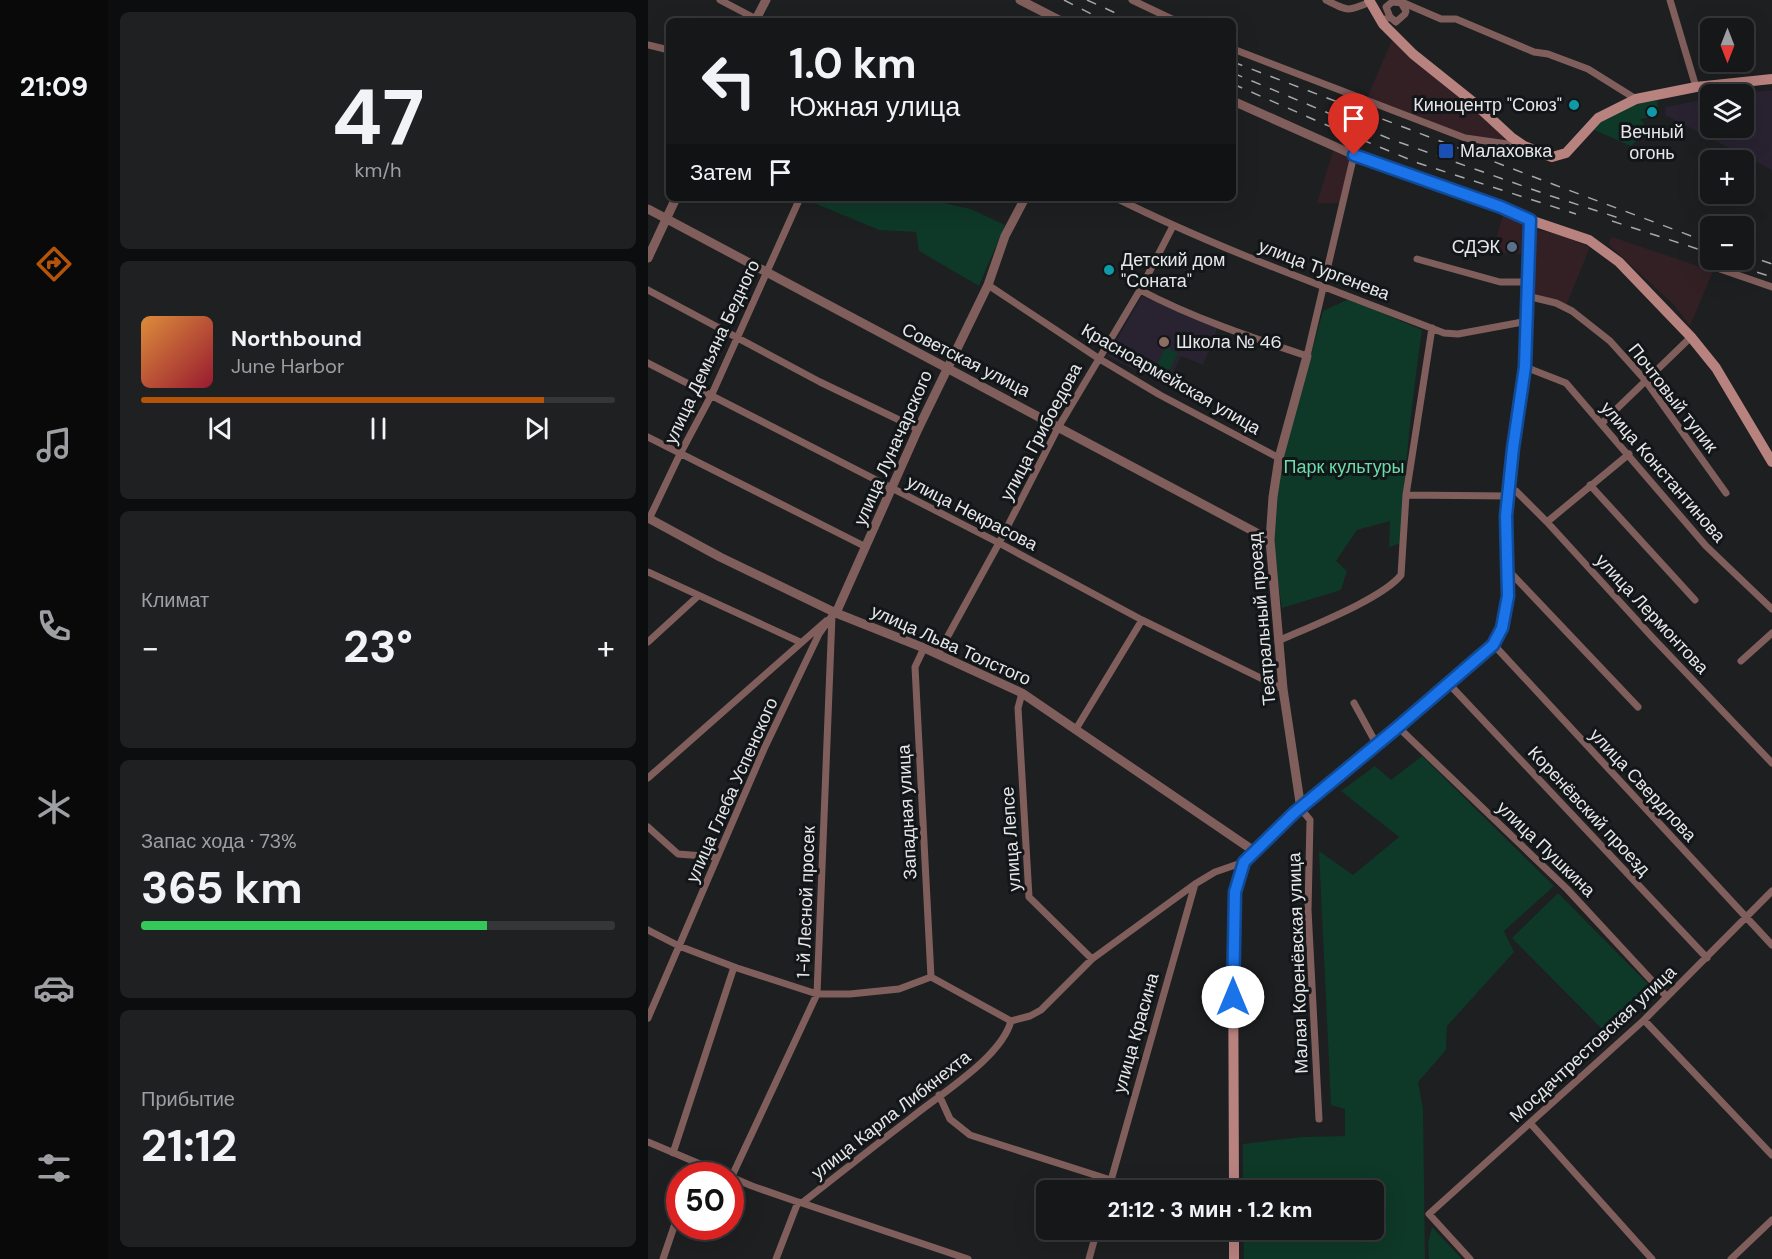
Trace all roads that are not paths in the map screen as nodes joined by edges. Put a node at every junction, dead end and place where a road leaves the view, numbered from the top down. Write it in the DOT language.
graph roads {
  1 [pos="720,0"];
  2 [pos="766,0"];
  3 [pos="1020,0"];
  4 [pos="1132,0"];
  5 [pos="1326,0"];
  6 [pos="1670,0"];
  7 [pos="1370,1"];
  8 [pos="1401,3"];
  9 [pos="753,18"];
  10 [pos="758,18"];
  11 [pos="1055,18"];
  12 [pos="1170,18"];
  13 [pos="1386,19"];
  14 [pos="648,45"];
  15 [pos="666,49"];
  16 [pos="1236,50"];
  17 [pos="1772,79"];
  18 [pos="1696,87"];
  19 [pos="1636,99"];
  20 [pos="1236,102"];
  21 [pos="1524,146"];
  22 [pos="1354,155"];
  23 [pos="675,201"];
  24 [pos="799,201"];
  25 [pos="1023,201"];
  26 [pos="1122,201"];
  27 [pos="648,209"];
  28 [pos="667,219"];
  29 [pos="1530,220"];
  30 [pos="1173,226"];
  31 [pos="648,258"];
  32 [pos="1417,259"];
  33 [pos="1327,270"];
  34 [pos="1723,270"];
  35 [pos="766,273"];
  36 [pos="1528,282"];
  37 [pos="988,285"];
  38 [pos="1772,287"];
  39 [pos="1323,288"];
  40 [pos="648,290"];
  41 [pos="1140,290"];
  42 [pos="1527,296"];
  43 [pos="1528,321"];
  44 [pos="1432,328"];
  45 [pos="1691,337"];
  46 [pos="738,339"];
  47 [pos="1307,356"];
  48 [pos="1098,358"];
  49 [pos="648,363"];
  50 [pos="1525,367"];
  51 [pos="947,370"];
  52 [pos="1646,380"];
  53 [pos="712,394"];
  54 [pos="1602,423"];
  55 [pos="1059,426"];
  56 [pos="918,429"];
  57 [pos="648,437"];
  58 [pos="680,454"];
  59 [pos="1629,454"];
  60 [pos="1280,458"];
  61 [pos="1772,462"];
  62 [pos="1590,485"];
  63 [pos="893,489"];
  64 [pos="1507,492"];
  65 [pos="1726,493"];
  66 [pos="1406,495"];
  67 [pos="649,518"];
  68 [pos="1547,522"];
  69 [pos="1269,540"];
  70 [pos="999,543"];
  71 [pos="866,547"];
  72 [pos="1507,568"];
  73 [pos="648,572"];
  74 [pos="697,597"];
  75 [pos="1695,600"];
  76 [pos="1772,609"];
  77 [pos="834,614"];
  78 [pos="1142,620"];
  79 [pos="1772,633"];
  80 [pos="648,642"];
  81 [pos="800,642"];
  82 [pos="1278,642"];
  83 [pos="1493,645"];
  84 [pos="924,648"];
  85 [pos="938,654"];
  86 [pos="1741,661"];
  87 [pos="1449,684"];
  88 [pos="1282,688"];
  89 [pos="1022,693"];
  90 [pos="1354,703"];
  91 [pos="1638,707"];
  92 [pos="1398,727"];
  93 [pos="1076,729"];
  94 [pos="1377,745"];
  95 [pos="1772,763"];
  96 [pos="648,778"];
  97 [pos="1301,809"];
  98 [pos="648,827"];
  99 [pos="1254,851"];
  100 [pos="717,857"];
  101 [pos="1244,862"];
  102 [pos="1195,884"];
  103 [pos="1772,891"];
  104 [pos="1746,917"];
  105 [pos="648,930"];
  106 [pos="1772,945"];
  107 [pos="679,946"];
  108 [pos="1707,958"];
  109 [pos="1092,959"];
  110 [pos="734,967"];
  111 [pos="931,977"];
  112 [pos="817,994"];
  113 [pos="1667,997"];
  114 [pos="648,1018"];
  115 [pos="1644,1020"];
  116 [pos="1011,1021"];
  117 [pos="939,1095"];
  118 [pos="1319,1119"];
  119 [pos="1530,1123"];
  120 [pos="648,1142"];
  121 [pos="674,1153"];
  122 [pos="1772,1155"];
  123 [pos="695,1162"];
  124 [pos="739,1162"];
  125 [pos="1111,1179"];
  126 [pos="1114,1180"];
  127 [pos="1234,1180"];
  128 [pos="744,1182"];
  129 [pos="800,1203"];
  130 [pos="1772,1220"];
  131 [pos="669,1240"];
  132 [pos="1094,1240"];
  133 [pos="1234,1240"];
  134 [pos="663,1259"];
  135 [pos="776,1259"];
  136 [pos="968,1259"];
  137 [pos="1089,1259"];
  138 [pos="1234,1259"];
  139 [pos="1470,1259"];
  140 [pos="1652,1259"];
  141 [pos="1731,1259"];
  1 -- 9 [label="street"];
  2 -- 10 [label="street"];
  3 -- 11 [label="street"];
  4 -- 12 [label="street"];
  5 -- 7 [label="street"];
  6 -- 18 [label="street"];
  7 -- 13 [label="main road"];
  8 -- 13 [label="street"];
  8 -- 13 [label="street"];
  8 -- 19 [label="street"];
  13 -- 21 [label="main road"];
  14 -- 15 [label="street"];
  16 -- 21 [label="street"];
  17 -- 18 [label="main road"];
  18 -- 19 [label="main road"];
  19 -- 21 [label="main road"];
  20 -- 22 [label="street"];
  22 -- 29 [label="street"];
  22 -- 33 [label="street"];
  23 -- 28 [label="street"];
  24 -- 35 [label="street, улица Демьяна Бедного"];
  25 -- 37 [label="street, улица Луначарского"];
  26 -- 30 [label="street, улица Тургенева"];
  27 -- 28 [label="street, Советская улица"];
  28 -- 31 [label="street"];
  28 -- 35 [label="street, Советская улица"];
  29 -- 36 [label="main road"];
  29 -- 45 [label="main road"];
  30 -- 39 [label="street, улица Тургенева"];
  30 -- 41 [label="street, улица Грибоедова"];
  32 -- 36 [label="street"];
  34 -- 38 [label="street"];
  35 -- 46 [label="street, улица Демьяна Бедного"];
  35 -- 51 [label="street, Советская улица"];
  36 -- 42 [label="main road"];
  37 -- 48 [label="street, Красноармейская улица"];
  37 -- 51 [label="street, улица Луначарского"];
  39 -- 44 [label="street, улица Тургенева"];
  39 -- 47 [label="street, Театральный проезд"];
  40 -- 46 [label="street"];
  41 -- 47 [label="street"];
  41 -- 48 [label="street, улица Грибоедова"];
  42 -- 43 [label="main road"];
  42 -- 52 [label="street, Почтовый тупик"];
  43 -- 44 [label="street, улица Тургенева"];
  43 -- 50 [label="main road"];
  44 -- 66 [label="street"];
  45 -- 52 [label="street"];
  45 -- 61 [label="main road"];
  46 -- 53 [label="street, улица Демьяна Бедного"];
  46 -- 56 [label="street"];
  47 -- 60 [label="street, Театральный проезд"];
  48 -- 55 [label="street, улица Грибоедова"];
  48 -- 60 [label="street, Красноармейская улица"];
  49 -- 53 [label="street, улица Некрасова"];
  50 -- 54 [label="street, улица Константинова"];
  50 -- 64 [label="main road"];
  51 -- 55 [label="street, Советская улица"];
  51 -- 56 [label="street, улица Луначарского"];
  52 -- 54 [label="street"];
  52 -- 65 [label="street, Почтовый тупик"];
  53 -- 58 [label="street, улица Демьяна Бедного"];
  53 -- 63 [label="street, улица Некрасова"];
  54 -- 59 [label="street, улица Константинова"];
  55 -- 69 [label="street, Советская улица"];
  55 -- 70 [label="street, улица Грибоедова"];
  56 -- 63 [label="street, улица Луначарского"];
  57 -- 58 [label="street"];
  58 -- 67 [label="street, улица Демьяна Бедного"];
  58 -- 71 [label="street"];
  59 -- 62 [label="street"];
  59 -- 76 [label="street, улица Константинова"];
  60 -- 69 [label="street, Театральный проезд"];
  62 -- 68 [label="street"];
  62 -- 75 [label="street"];
  63 -- 70 [label="street, улица Некрасова"];
  63 -- 71 [label="street, улица Луначарского"];
  64 -- 66 [label="street"];
  64 -- 68 [label="street, улица Лермонтова"];
  64 -- 72 [label="main road"];
  66 -- 82 [label="street"];
  67 -- 77 [label="street, улица Льва Толстого"];
  68 -- 95 [label="street, улица Лермонтова"];
  69 -- 82 [label="street, Театральный проезд"];
  70 -- 78 [label="street, улица Некрасова"];
  70 -- 85 [label="street, улица Грибоедова"];
  71 -- 77 [label="street, улица Луначарского"];
  72 -- 83 [label="main road"];
  72 -- 91 [label="street"];
  73 -- 74 [label="street"];
  74 -- 80 [label="street"];
  74 -- 81 [label="street"];
  77 -- 81 [label="street"];
  77 -- 84 [label="street, улица Льва Толстого"];
  77 -- 100 [label="street, улица Глеба Успенского"];
  77 -- 112 [label="street, 1-й Лесной просек"];
  78 -- 88 [label="street, улица Некрасова"];
  78 -- 93 [label="street"];
  79 -- 86 [label="street"];
  81 -- 96 [label="street"];
  82 -- 88 [label="street, Театральный проезд"];
  83 -- 87 [label="main road"];
  83 -- 104 [label="street, улица Свердлова"];
  84 -- 85 [label="street, улица Льва Толстого"];
  84 -- 111 [label="street, Западная улица"];
  85 -- 89 [label="street, улица Льва Толстого"];
  87 -- 92 [label="main road"];
  87 -- 108 [label="street, Коренёвский проезд"];
  88 -- 97 [label="street, Театральный проезд"];
  89 -- 93 [label="street, улица Льва Толстого"];
  89 -- 109 [label="street, улица Лепсе"];
  90 -- 94 [label="street"];
  92 -- 94 [label="main road"];
  92 -- 113 [label="street, улица Пушкина"];
  93 -- 99 [label="street, улица Льва Толстого"];
  94 -- 97 [label="main road"];
  97 -- 99 [label="main road"];
  97 -- 118 [label="street, Малая Коренёвская улица"];
  98 -- 100 [label="street"];
  99 -- 101 [label="main road"];
  100 -- 107 [label="street, улица Глеба Успенского"];
  101 -- 102 [label="street"];
  101 -- 127 [label="main road"];
  102 -- 109 [label="street"];
  102 -- 125 [label="street, улица Красина"];
  103 -- 104 [label="street, Мосдачтрестовская улица"];
  104 -- 106 [label="street, улица Свердлова"];
  104 -- 108 [label="street, Мосдачтрестовская улица"];
  105 -- 107 [label="street"];
  107 -- 110 [label="street"];
  107 -- 114 [label="street, улица Глеба Успенского"];
  108 -- 113 [label="street, Мосдачтрестовская улица"];
  109 -- 116 [label="street"];
  110 -- 112 [label="street"];
  110 -- 121 [label="street"];
  111 -- 112 [label="street"];
  111 -- 116 [label="street"];
  112 -- 124 [label="street, 1-й Лесной просек"];
  113 -- 115 [label="street, Мосдачтрестовская улица"];
  115 -- 119 [label="street, Мосдачтрестовская улица"];
  115 -- 122 [label="street"];
  116 -- 117 [label="street, улица Карла Либкнехта"];
  117 -- 125 [label="street"];
  117 -- 129 [label="street, улица Карла Либкнехта"];
  119 -- 139 [label="street, Мосдачтрестовская улица"];
  119 -- 140 [label="street"];
  120 -- 121 [label="street"];
  121 -- 123 [label="street"];
  125 -- 126 [label="street"];
  128 -- 129 [label="street"];
  129 -- 135 [label="street"];
  129 -- 136 [label="street"];
  130 -- 141 [label="street"];
  131 -- 134 [label="street"];
  132 -- 137 [label="street"];
  133 -- 138 [label="main road"];
}
